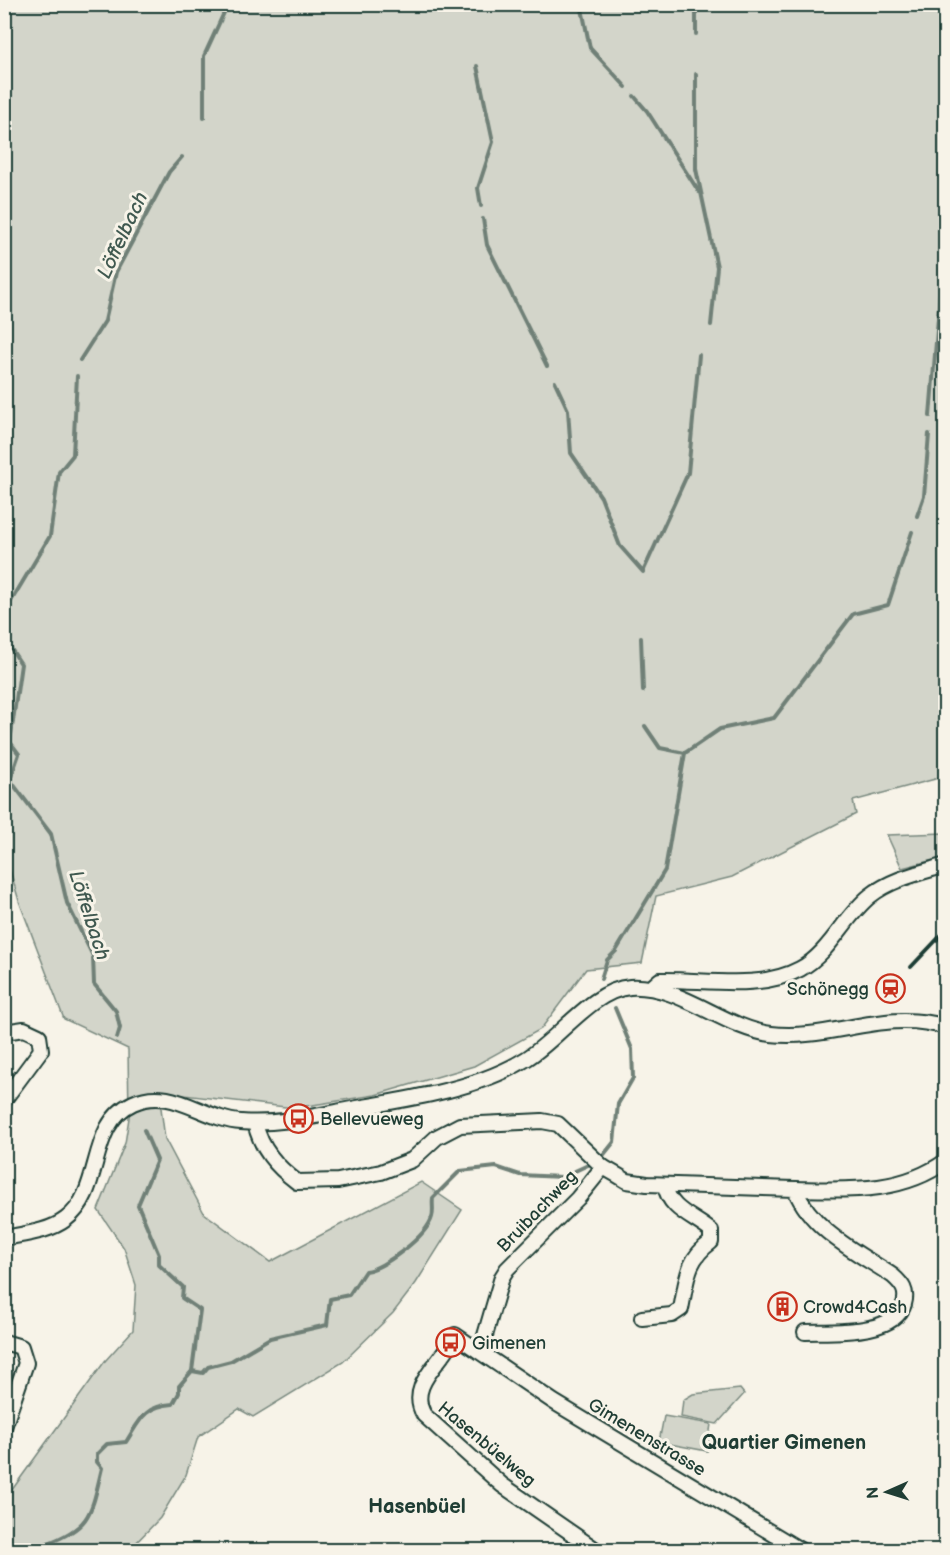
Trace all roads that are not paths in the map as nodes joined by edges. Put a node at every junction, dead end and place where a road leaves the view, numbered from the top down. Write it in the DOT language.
graph roads {
  1 [pos="945,865"];
  2 [pos="651,988"];
  3 [pos="945,1027"];
  4 [pos="4,1032"];
  5 [pos="4,1100"];
  6 [pos="255,1123"];
  7 [pos="945,1161"];
  8 [pos="603,1167"];
  9 [pos="665,1185"];
  10 [pos="795,1189"];
  11 [pos="4,1238"];
  12 [pos="642,1318"];
  13 [pos="805,1332"];
  14 [pos="4,1342"];
  15 [pos="478,1350"];
  16 [pos="4,1427"];
  17 [pos="596,1551"];
  18 [pos="800,1551"];
  1 -- 2 [label="street"];
  2 -- 3 [label="street"];
  2 -- 6 [label="street"];
  4 -- 5 [label="street"];
  6 -- 8 [label="street"];
  6 -- 11 [label="street"];
  7 -- 10 [label="street"];
  8 -- 9 [label="street"];
  8 -- 15 [label="street, Bruibachweg"];
  9 -- 10 [label="street"];
  9 -- 12 [label="street"];
  10 -- 13 [label="street"];
  14 -- 16 [label="street"];
  15 -- 17 [label="street, Hasenbüelweg"];
  15 -- 18 [label="street, Gimenenstrasse"];
}
